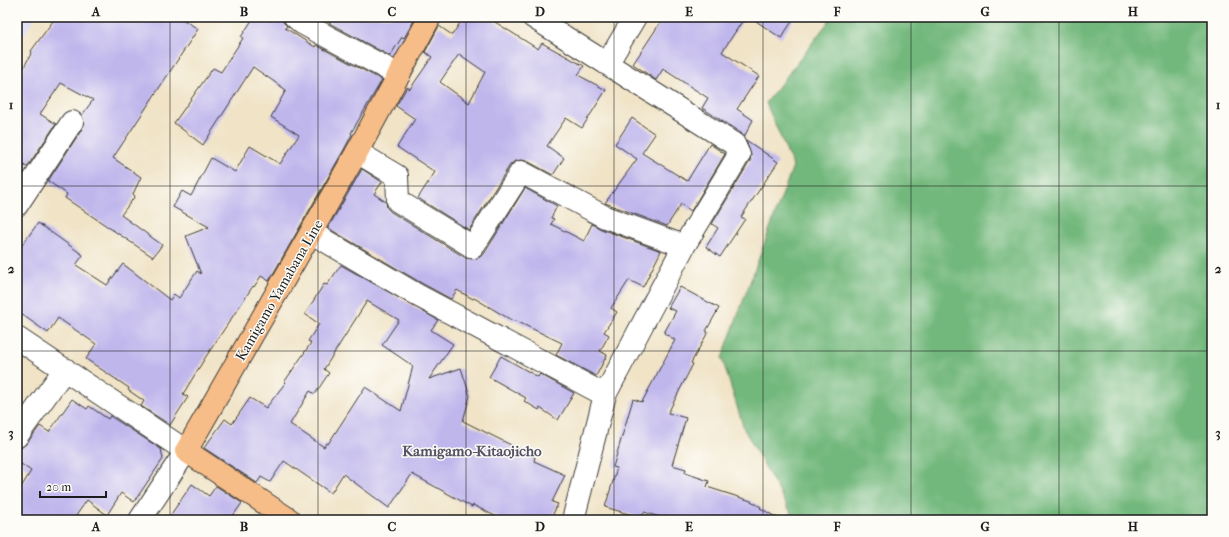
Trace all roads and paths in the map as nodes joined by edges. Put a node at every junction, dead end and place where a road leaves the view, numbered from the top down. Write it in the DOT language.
graph roads {
  1 [pos="295,17"];
  2 [pos="430,17"];
  3 [pos="533,17"];
  4 [pos="635,17"];
  5 [pos="607,64"];
  6 [pos="399,75"];
  7 [pos="72,122"];
  8 [pos="357,152"];
  9 [pos="17,205"];
  10 [pos="312,233"];
  11 [pos="684,246"];
  12 [pos="17,338"];
  13 [pos="65,369"];
  14 [pos="605,395"];
  15 [pos="17,436"];
  16 [pos="186,451"];
  17 [pos="579,518"];
  18 [pos="140,520"];
  19 [pos="290,520"];
  1 -- 6 [label="street"];
  2 -- 6 [label="main road, Kamigamo Yamabana Line"];
  3 -- 5 [label="street"];
  4 -- 5 [label="street"];
  5 -- 11 [label="street"];
  6 -- 8 [label="main road, Kamigamo Yamabana Line"];
  7 -- 9 [label="street"];
  8 -- 10 [label="main road, Kamigamo Yamabana Line"];
  8 -- 11 [label="street"];
  10 -- 14 [label="street"];
  10 -- 16 [label="main road, Kamigamo Yamabana Line"];
  11 -- 14 [label="street"];
  12 -- 13 [label="street"];
  13 -- 15 [label="street"];
  13 -- 16 [label="street"];
  14 -- 17 [label="street"];
  16 -- 18 [label="street"];
  16 -- 19 [label="main road"];
}
